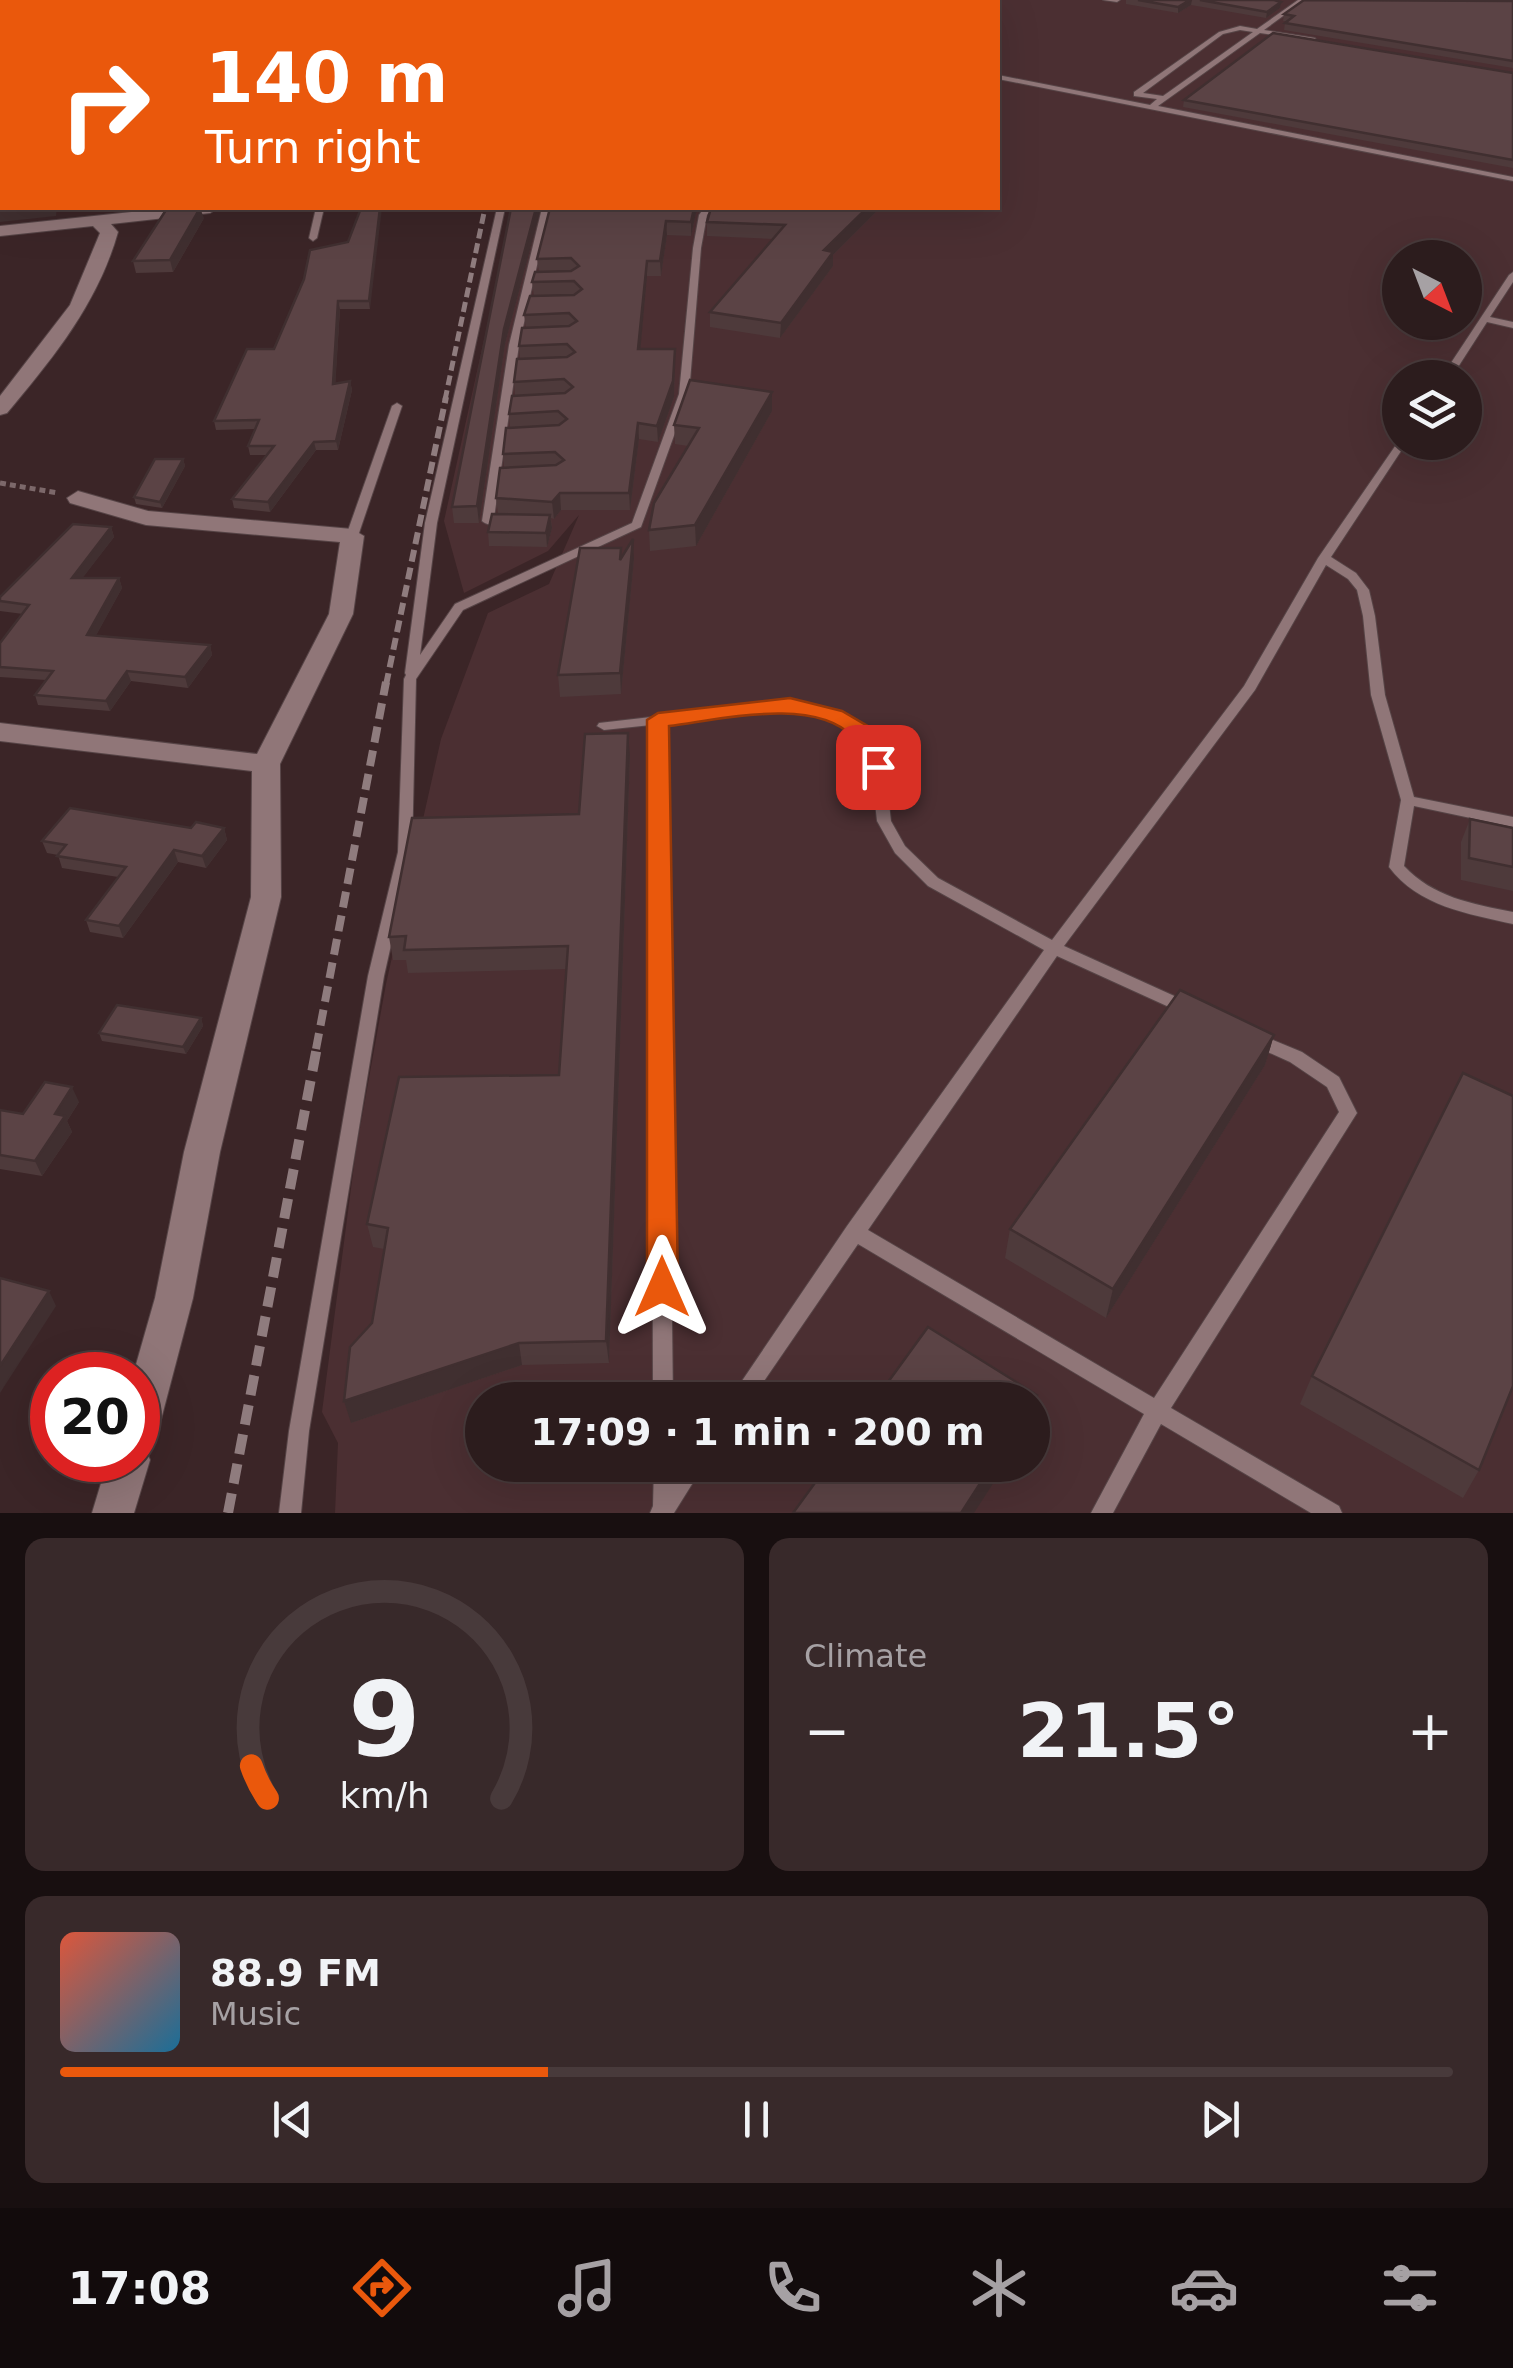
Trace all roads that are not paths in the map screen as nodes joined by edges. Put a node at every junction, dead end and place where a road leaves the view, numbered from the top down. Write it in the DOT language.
graph roads {
  1 [pos="1106,0"];
  2 [pos="1116,0"];
  3 [pos="1280,2"];
  4 [pos="1298,2"];
  5 [pos="1259,30"];
  6 [pos="1318,40"];
  7 [pos="1000,77"];
  8 [pos="1164,98"];
  9 [pos="1155,108"];
  10 [pos="1513,180"];
  11 [pos="194,210"];
  12 [pos="320,210"];
  13 [pos="501,210"];
  14 [pos="546,210"];
  15 [pos="707,210"];
  16 [pos="99,222"];
  17 [pos="0,231"];
  18 [pos="313,238"];
  19 [pos="1513,275"];
  20 [pos="530,280"];
  21 [pos="544,280"];
  22 [pos="541,303"];
  23 [pos="524,304"];
  24 [pos="1486,319"];
  25 [pos="1513,325"];
  26 [pos="534,336"];
  27 [pos="516,337"];
  28 [pos="1458,360"];
  29 [pos="530,367"];
  30 [pos="511,368"];
  31 [pos="521,404"];
  32 [pos="506,405"];
  33 [pos="398,406"];
  34 [pos="0,409"];
  35 [pos="520,437"];
  36 [pos="501,438"];
  37 [pos="1390,460"];
  38 [pos="495,478"];
  39 [pos="510,478"];
  40 [pos="78,498"];
  41 [pos="528,522"];
  42 [pos="352,536"];
  43 [pos="1324,558"];
  44 [pos="410,679"];
  45 [pos="658,720"];
  46 [pos="604,726"];
  47 [pos="0,732"];
  48 [pos="266,764"];
  49 [pos="1408,800"];
  50 [pos="1513,822"];
  51 [pos="1513,918"];
  52 [pos="1054,948"];
  53 [pos="1210,1018"];
  54 [pos="1244,1034"];
  55 [pos="854,1232"];
  56 [pos="160,1352"];
  57 [pos="663,1382"];
  58 [pos="751,1382"];
  59 [pos="1158,1411"];
  60 [pos="122,1482"];
  61 [pos="664,1482"];
  62 [pos="683,1482"];
  63 [pos="663,1511"];
  64 [pos="113,1513"];
  65 [pos="290,1513"];
  66 [pos="1102,1513"];
  67 [pos="1330,1513"];
  1 -- 2 [label="lane"];
  3 -- 4 [label="lane"];
  4 -- 5 [label="lane"];
  5 -- 6 [label="lane"];
  5 -- 8 [label="lane"];
  5 -- 8 [label="lane"];
  7 -- 9 [label="lane"];
  8 -- 9 [label="lane"];
  9 -- 10 [label="lane"];
  11 -- 16 [label="street"];
  12 -- 18 [label="lane"];
  13 -- 44 [label="lane"];
  14 -- 20 [label="lane"];
  15 -- 44 [label="lane"];
  16 -- 17 [label="street"];
  16 -- 34 [label="street"];
  19 -- 24 [label="lane"];
  20 -- 21 [label="lane"];
  20 -- 23 [label="lane"];
  22 -- 23 [label="lane"];
  23 -- 27 [label="lane"];
  24 -- 25 [label="lane"];
  24 -- 28 [label="lane"];
  26 -- 27 [label="lane"];
  27 -- 30 [label="lane"];
  29 -- 30 [label="lane"];
  30 -- 32 [label="lane"];
  31 -- 32 [label="lane"];
  32 -- 36 [label="lane"];
  33 -- 42 [label="lane"];
  35 -- 36 [label="lane"];
  36 -- 38 [label="lane"];
  37 -- 43 [label="lane"];
  38 -- 39 [label="lane"];
  38 -- 41 [label="lane"];
  40 -- 42 [label="street"];
  42 -- 48 [label="street"];
  43 -- 49 [label="lane"];
  43 -- 52 [label="lane"];
  44 -- 65 [label="lane"];
  45 -- 46 [label="lane"];
  45 -- 52 [label="lane"];
  45 -- 57 [label="lane"];
  47 -- 48 [label="street"];
  48 -- 56 [label="street"];
  49 -- 50 [label="lane"];
  49 -- 51 [label="lane"];
  52 -- 53 [label="lane"];
  52 -- 55 [label="lane"];
  54 -- 59 [label="lane"];
  55 -- 58 [label="lane"];
  55 -- 59 [label="lane"];
  59 -- 66 [label="lane"];
  59 -- 67 [label="lane"];
  60 -- 64 [label="street"];
  61 -- 63 [label="lane"];
  62 -- 63 [label="lane"];
}
